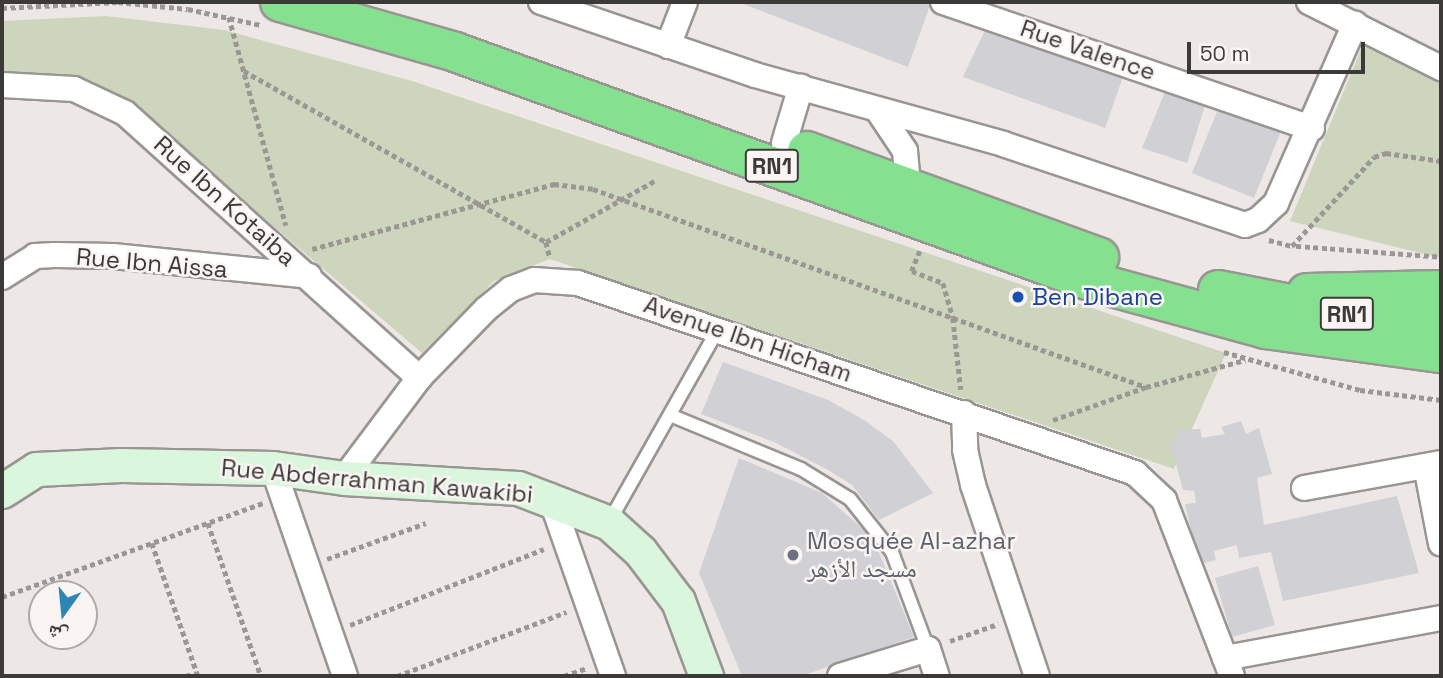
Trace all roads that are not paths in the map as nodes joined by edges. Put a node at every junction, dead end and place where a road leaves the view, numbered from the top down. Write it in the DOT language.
graph roads {
  1 [pos="280,2"];
  2 [pos="379,2"];
  3 [pos="685,2"];
  4 [pos="943,2"];
  5 [pos="1309,2"];
  6 [pos="552,3"];
  7 [pos="1355,24"];
  8 [pos="668,47"];
  9 [pos="1441,68"];
  10 [pos="2,85"];
  11 [pos="801,86"];
  12 [pos="879,112"];
  13 [pos="1312,128"];
  14 [pos="784,143"];
  15 [pos="908,186"];
  16 [pos="300,265"];
  17 [pos="2,277"];
  18 [pos="1441,290"];
  19 [pos="1441,325"];
  20 [pos="718,328"];
  21 [pos="1254,329"];
  22 [pos="1441,353"];
  23 [pos="419,378"];
  24 [pos="1441,379"];
  25 [pos="964,413"];
  26 [pos="670,415"];
  27 [pos="1434,465"];
  28 [pos="344,478"];
  29 [pos="277,483"];
  30 [pos="1304,488"];
  31 [pos="2,491"];
  32 [pos="550,496"];
  33 [pos="609,523"];
  34 [pos="1441,544"];
  35 [pos="1441,618"];
  36 [pos="928,649"];
  37 [pos="1228,667"];
  38 [pos="345,676"];
  39 [pos="613,676"];
  40 [pos="706,676"];
  41 [pos="840,676"];
  42 [pos="937,676"];
  43 [pos="1037,676"];
  1 -- 21 [label="highway, RN1"];
  2 -- 14 [label="highway, RN1"];
  3 -- 8 [label="street"];
  4 -- 13 [label="street, Rue Valence"];
  5 -- 7 [label="street"];
  6 -- 8 [label="street"];
  7 -- 9 [label="street"];
  7 -- 13 [label="street"];
  8 -- 11 [label="street"];
  10 -- 16 [label="street, Rue Ibn Kotaiba"];
  11 -- 12 [label="street"];
  11 -- 14 [label="street"];
  12 -- 13 [label="street"];
  12 -- 15 [label="street"];
  14 -- 15 [label="highway, RN1"];
  15 -- 21 [label="highway, RN1"];
  16 -- 17 [label="street, Rue Ibn Aissa"];
  16 -- 23 [label="street, Rue Ibn Kotaiba"];
  18 -- 21 [label="highway"];
  19 -- 21 [label="highway, RN1"];
  20 -- 23 [label="street, Avenue Ibn Hicham"];
  20 -- 25 [label="street, Avenue Ibn Hicham"];
  20 -- 26 [label="lane"];
  21 -- 22 [label="highway, RN1"];
  21 -- 24 [label="highway"];
  23 -- 28 [label="street, Avenue Ibn Hicham"];
  25 -- 37 [label="street, Avenue Ibn Hicham"];
  25 -- 43 [label="street"];
  26 -- 33 [label="lane"];
  26 -- 36 [label="lane"];
  27 -- 30 [label="street"];
  27 -- 34 [label="street"];
  28 -- 29 [label="street, Rue Abderrahman Kawakibi"];
  28 -- 32 [label="street, Rue Abderrahman Kawakibi"];
  29 -- 31 [label="street, Rue Abderrahman Kawakibi"];
  29 -- 38 [label="street"];
  32 -- 33 [label="street, Rue Abderrahman Kawakibi"];
  32 -- 39 [label="street"];
  33 -- 40 [label="street, Rue Abderrahman Kawakibi"];
  35 -- 37 [label="street"];
  36 -- 41 [label="street"];
  36 -- 42 [label="street"];
}
